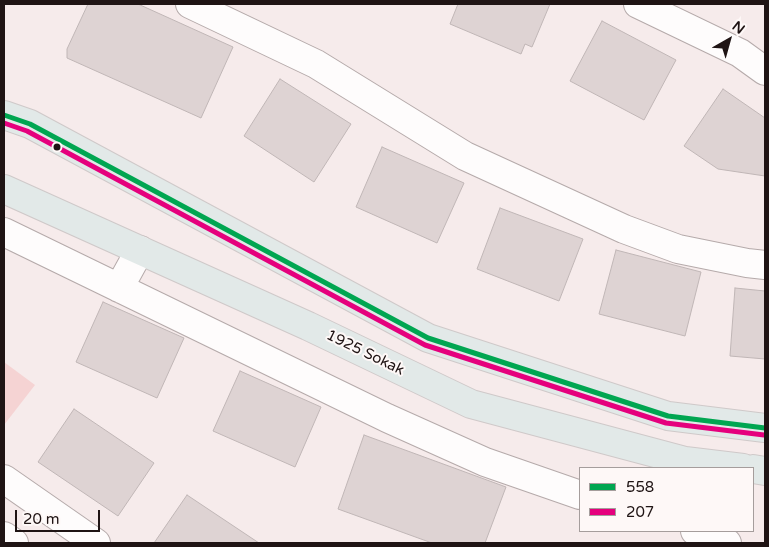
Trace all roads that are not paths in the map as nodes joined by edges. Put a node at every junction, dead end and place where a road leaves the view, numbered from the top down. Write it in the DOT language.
graph roads {
  1 [pos="190,4"];
  2 [pos="638,4"];
  3 [pos="765,71"];
  4 [pos="4,115"];
  5 [pos="4,189"];
  6 [pos="4,232"];
  7 [pos="140,250"];
  8 [pos="765,265"];
  9 [pos="119,288"];
  10 [pos="765,428"];
  11 [pos="735,467"];
  12 [pos="4,479"];
  13 [pos="579,495"];
  14 [pos="698,532"];
  15 [pos="4,536"];
  16 [pos="14,543"];
  17 [pos="96,543"];
  18 [pos="727,543"];
  1 -- 8 [label="street"];
  2 -- 3 [label="street"];
  4 -- 10 [label="main road"];
  5 -- 7 [label="main road, 1925 Sokak"];
  6 -- 9 [label="street"];
  7 -- 9 [label="street"];
  7 -- 11 [label="main road, 1925 Sokak"];
  9 -- 13 [label="street"];
  12 -- 17 [label="street"];
  14 -- 18 [label="street"];
  15 -- 16 [label="street"];
}
